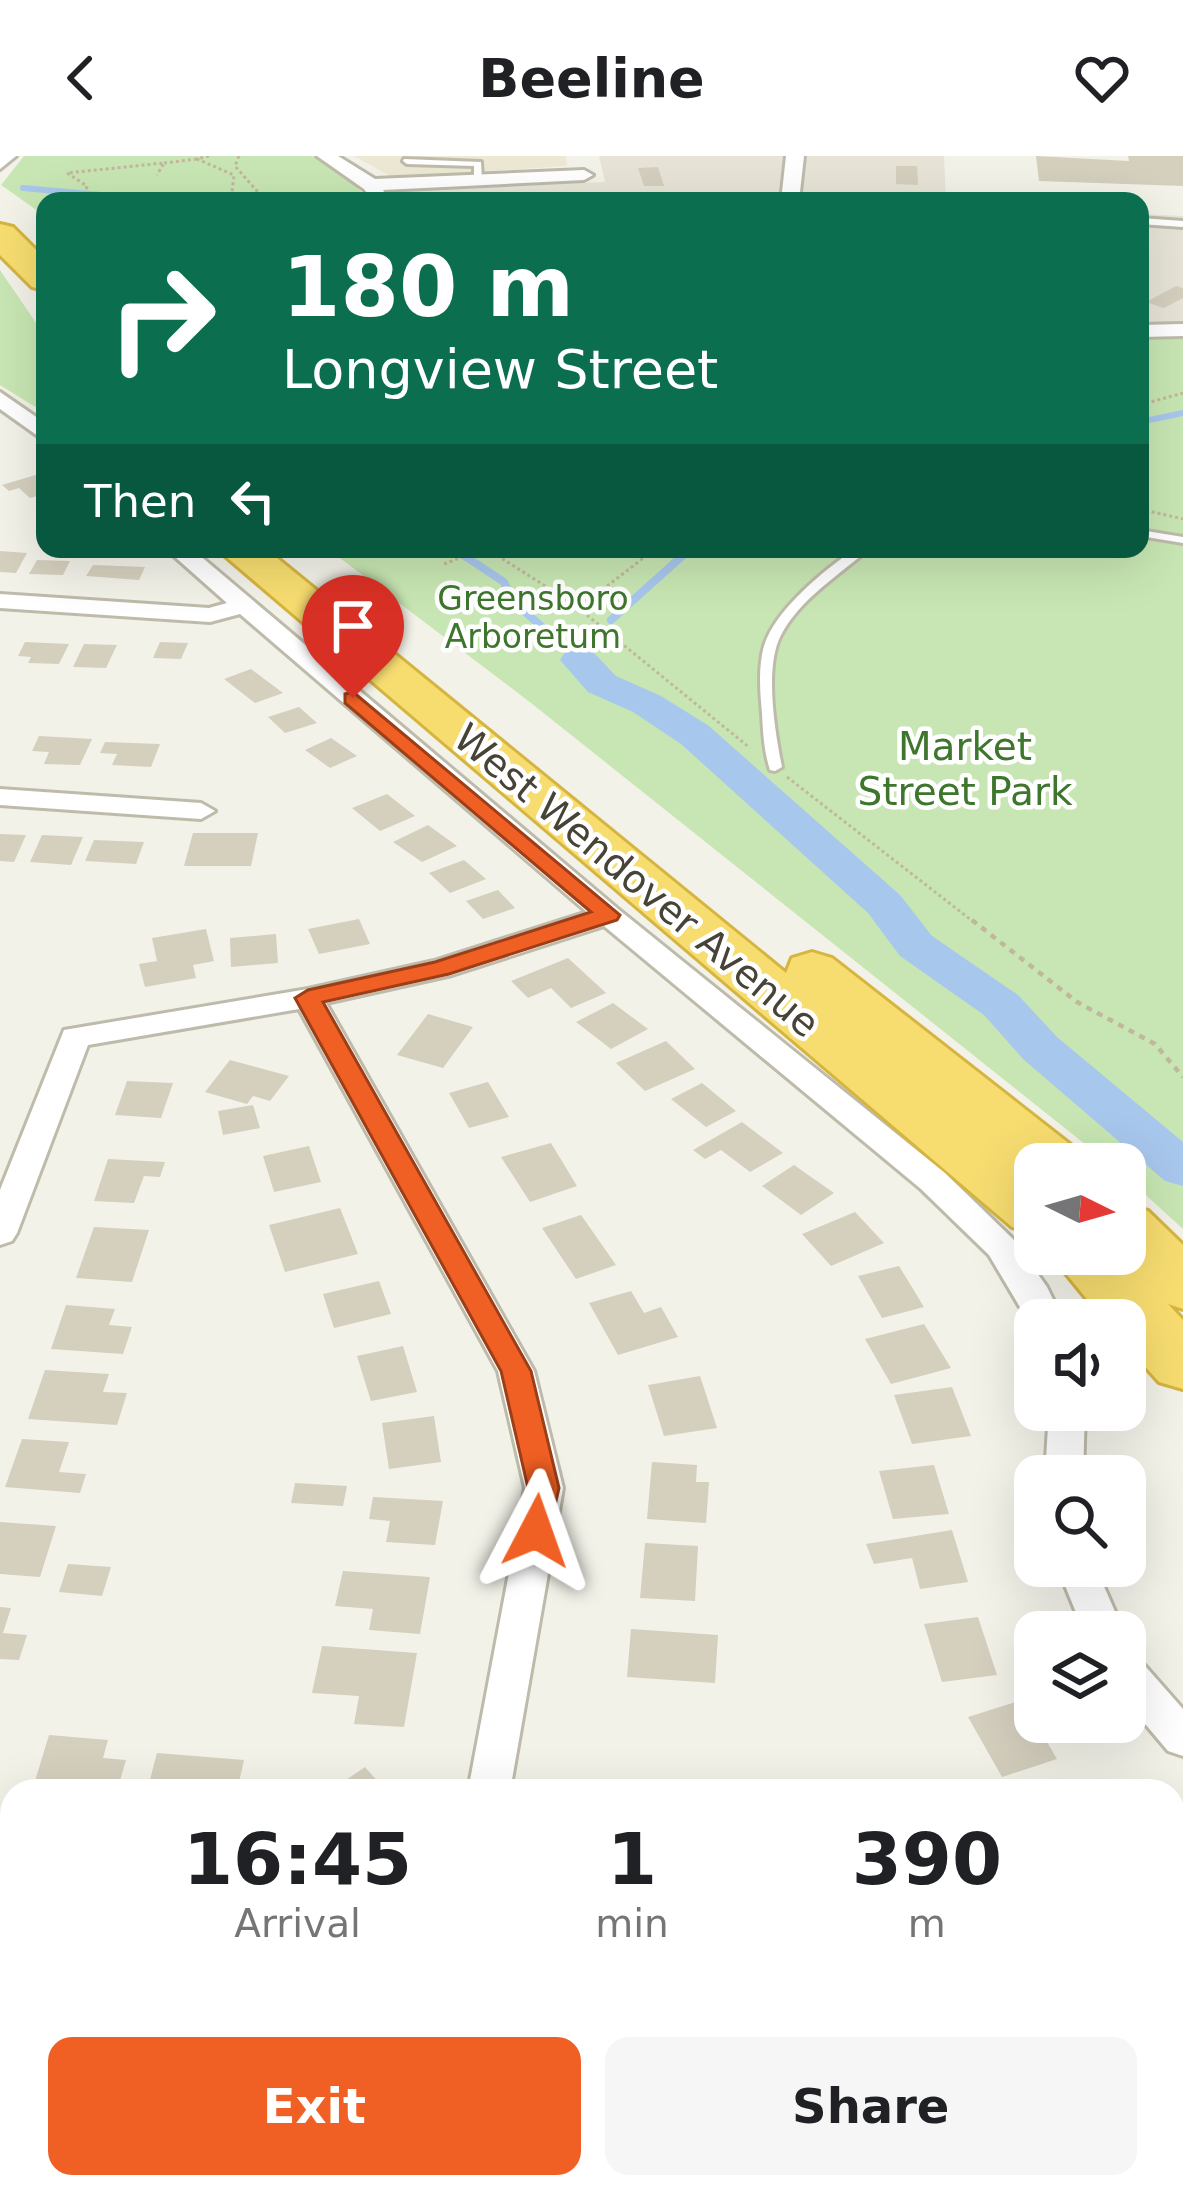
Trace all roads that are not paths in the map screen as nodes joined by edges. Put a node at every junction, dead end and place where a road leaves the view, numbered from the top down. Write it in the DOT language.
graph roads {
  1 [pos="326,156"];
  2 [pos="795,156"];
  3 [pos="407,161"];
  4 [pos="587,173"];
  5 [pos="478,180"];
  6 [pos="376,192"];
  7 [pos="385,192"];
  8 [pos="791,192"];
  9 [pos="0,208"];
  10 [pos="1149,222"];
  11 [pos="1183,224"];
  12 [pos="36,234"];
  13 [pos="0,235"];
  14 [pos="36,270"];
  15 [pos="1183,330"];
  16 [pos="1149,332"];
  17 [pos="0,398"];
  18 [pos="36,427"];
  19 [pos="1149,534"];
  20 [pos="1183,540"];
  21 [pos="188,558"];
  22 [pos="250,558"];
  23 [pos="298,558"];
  24 [pos="851,558"];
  25 [pos="0,601"];
  26 [pos="243,606"];
  27 [pos="775,767"];
  28 [pos="0,797"];
  29 [pos="201,811"];
  30 [pos="608,915"];
  31 [pos="308,998"];
  32 [pos="1028,1143"];
  33 [pos="1014,1193"];
  34 [pos="0,1233"];
  35 [pos="1146,1248"];
  36 [pos="1102,1275"];
  37 [pos="1183,1285"];
  38 [pos="1036,1299"];
  39 [pos="1183,1364"];
  40 [pos="1146,1695"];
  41 [pos="1183,1738"];
  42 [pos="491,1779"];
  1 -- 6 [label="street"];
  2 -- 8 [label="street"];
  3 -- 5 [label="lane"];
  4 -- 5 [label="street"];
  5 -- 7 [label="street"];
  9 -- 12 [label="highway"];
  10 -- 11 [label="lane"];
  13 -- 14 [label="highway"];
  15 -- 16 [label="street"];
  17 -- 18 [label="street"];
  19 -- 20 [label="lane"];
  21 -- 26 [label="street"];
  22 -- 33 [label="highway, West Wendover Avenue"];
  23 -- 32 [label="highway, West Wendover Avenue"];
  24 -- 27 [label="lane"];
  25 -- 26 [label="street"];
  26 -- 30 [label="street"];
  28 -- 29 [label="street"];
  30 -- 31 [label="street"];
  30 -- 38 [label="street"];
  31 -- 34 [label="street"];
  31 -- 42 [label="street"];
  35 -- 37 [label="highway"];
  36 -- 39 [label="highway"];
  40 -- 41 [label="street"];
}
